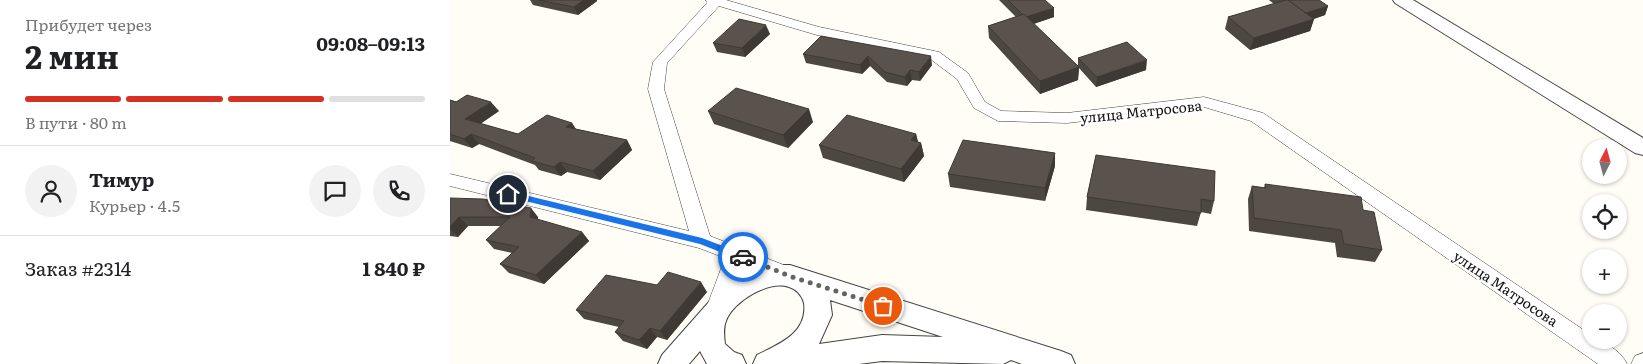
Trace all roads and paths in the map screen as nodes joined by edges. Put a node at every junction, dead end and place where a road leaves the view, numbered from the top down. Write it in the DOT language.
graph roads {
  1 [pos="712,0"];
  2 [pos="717,0"];
  3 [pos="1401,0"];
  4 [pos="1643,148"];
  5 [pos="450,180"];
  6 [pos="702,241"];
  7 [pos="736,255"];
  8 [pos="792,277"];
  9 [pos="714,314"];
  10 [pos="1029,353"];
  11 [pos="672,364"];
  12 [pos="732,364"];
  13 [pos="767,364"];
  14 [pos="774,364"];
  15 [pos="1061,364"];
  16 [pos="1616,364"];
  1 -- 2 [label="street, улица Матросова"];
  2 -- 6 [label="street"];
  2 -- 16 [label="street, улица Матросова"];
  3 -- 4 [label="street"];
  5 -- 6 [label="street"];
  6 -- 7 [label="street"];
  7 -- 8 [label="street"];
  7 -- 9 [label="street"];
  8 -- 9 [label="street"];
  8 -- 10 [label="street"];
  8 -- 13 [label="street"];
  9 -- 11 [label="street"];
  9 -- 12 [label="street"];
  10 -- 14 [label="street"];
  10 -- 15 [label="street"];
}
